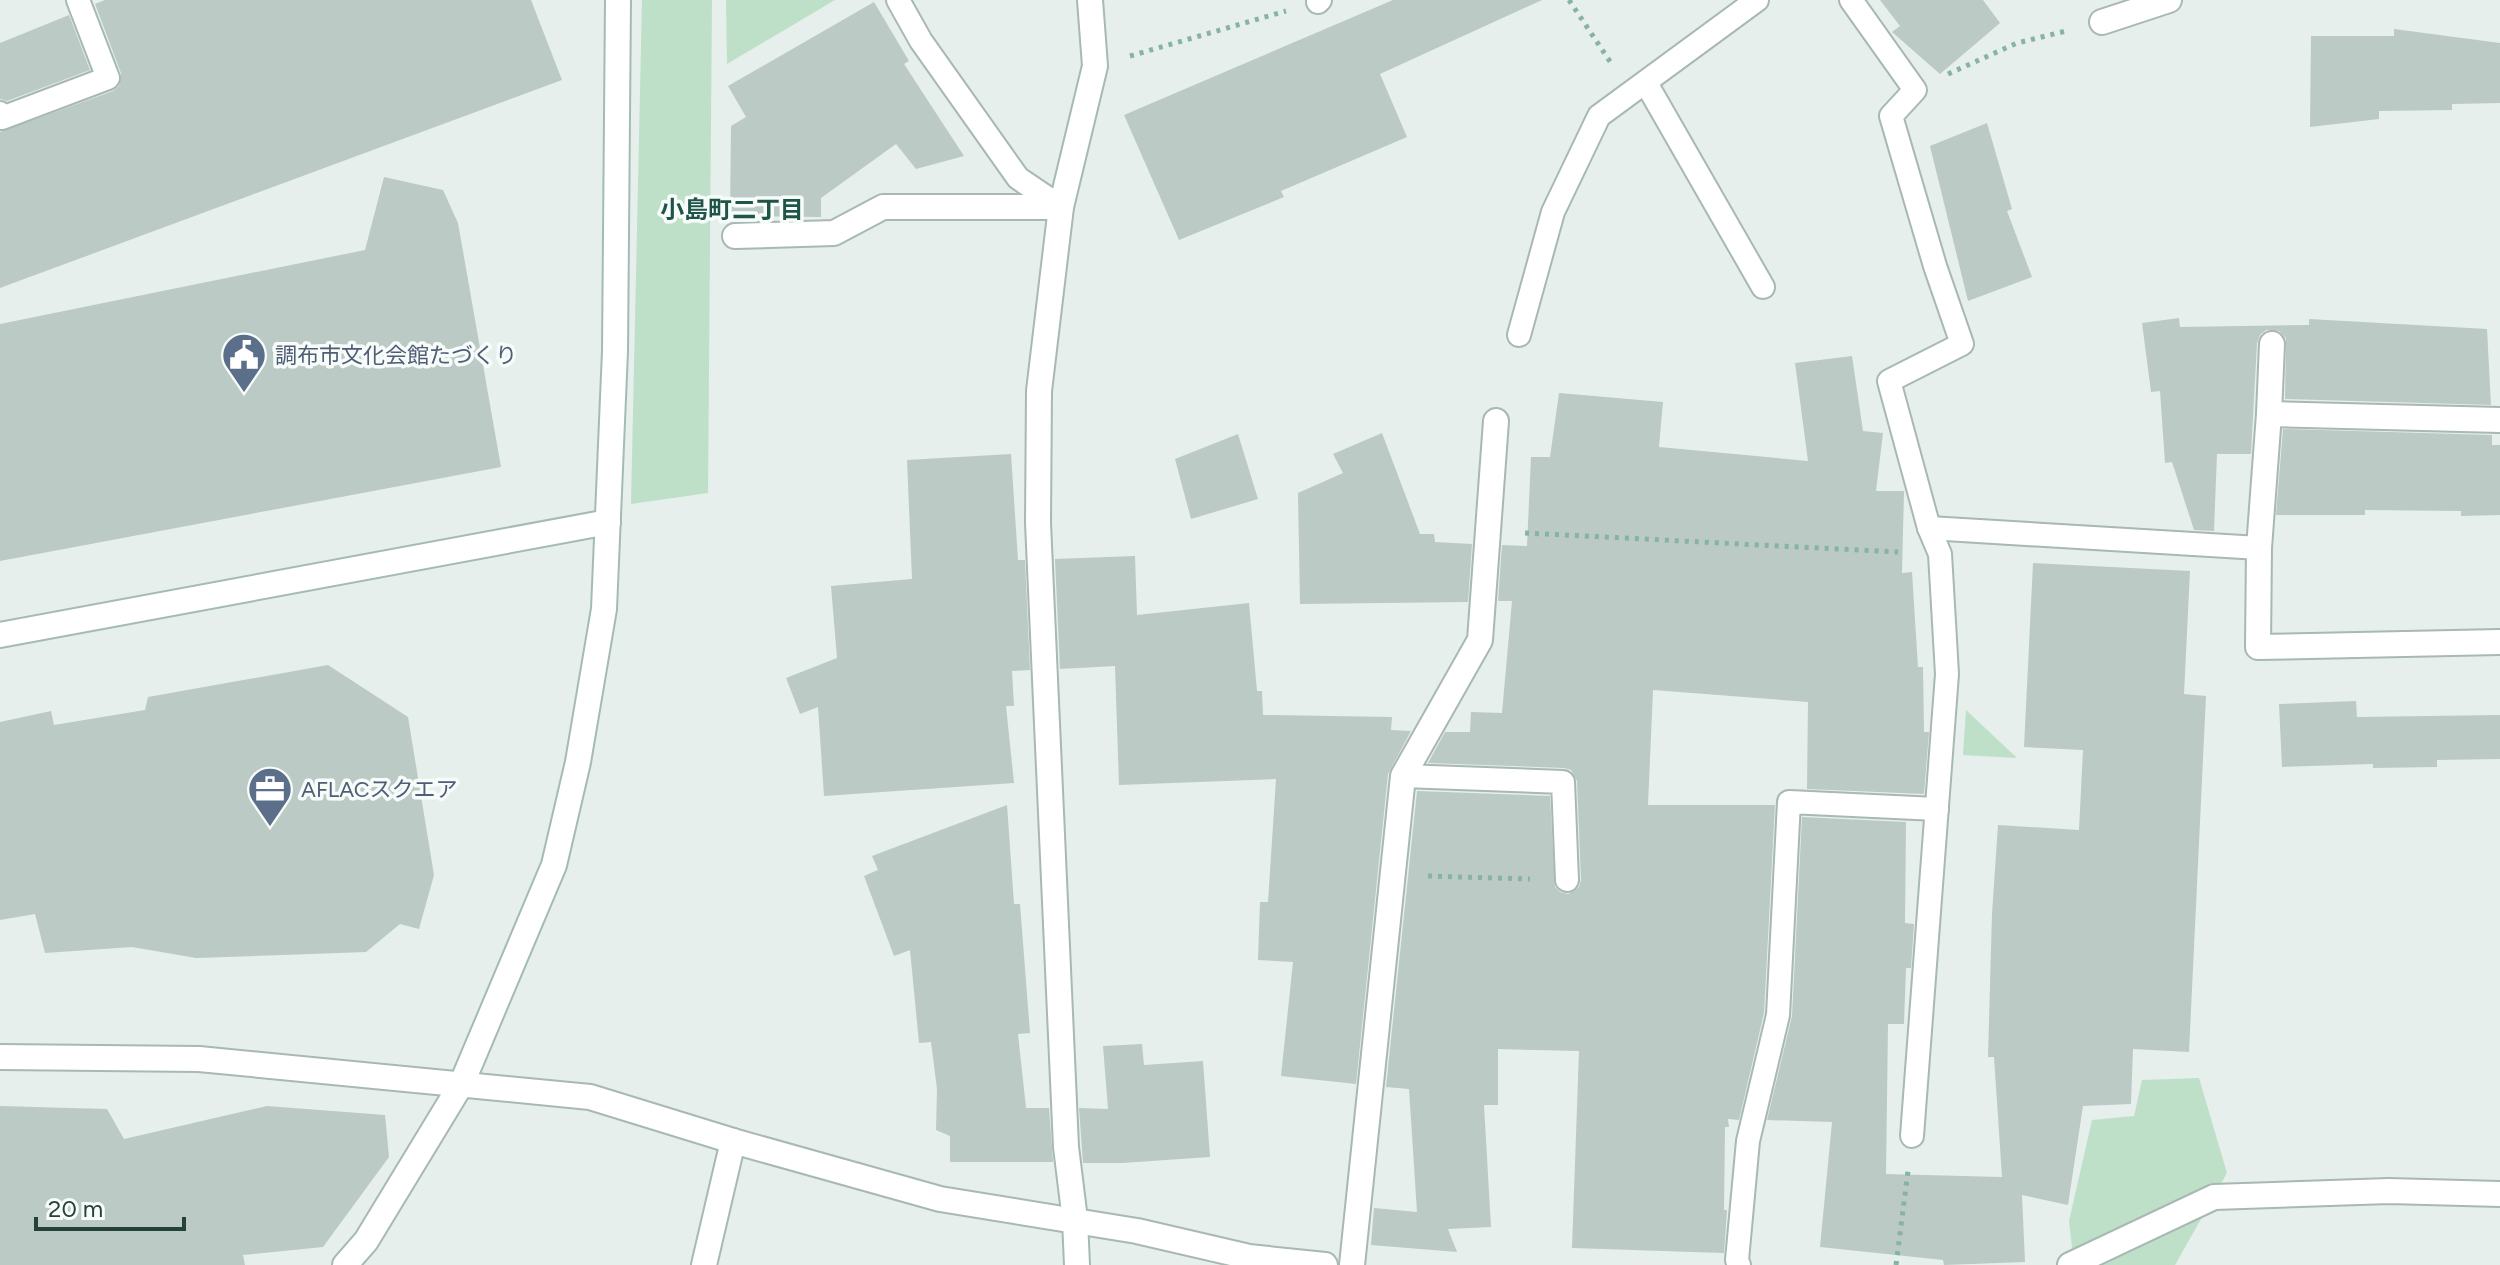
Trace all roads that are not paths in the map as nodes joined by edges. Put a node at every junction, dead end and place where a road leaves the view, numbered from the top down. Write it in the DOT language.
graph roads {
  1 [pos="78,0"];
  2 [pos="618,0"];
  3 [pos="898,0"];
  4 [pos="1090,0"];
  5 [pos="1757,0"];
  6 [pos="1851,0"];
  7 [pos="2169,0"];
  8 [pos="2102,22"];
  9 [pos="1639,88"];
  10 [pos="0,113"];
  11 [pos="1061,207"];
  12 [pos="735,236"];
  13 [pos="1763,287"];
  14 [pos="1519,335"];
  15 [pos="2272,344"];
  16 [pos="2269,414"];
  17 [pos="2500,420"];
  18 [pos="1496,421"];
  19 [pos="608,522"];
  20 [pos="1929,528"];
  21 [pos="2259,548"];
  22 [pos="0,635"];
  23 [pos="2500,642"];
  24 [pos="1403,776"];
  25 [pos="1937,809"];
  26 [pos="1567,880"];
  27 [pos="0,1057"];
  28 [pos="462,1083"];
  29 [pos="1912,1136"];
  30 [pos="733,1141"];
  31 [pos="2500,1194"];
  32 [pos="1075,1220"];
  33 [pos="345,1265"];
  34 [pos="704,1265"];
  35 [pos="1077,1265"];
  36 [pos="1325,1265"];
  37 [pos="1352,1265"];
  38 [pos="1739,1265"];
  39 [pos="2070,1265"];
  1 -- 10 [label="lane"];
  2 -- 19 [label="street"];
  3 -- 11 [label="lane"];
  4 -- 11 [label="street"];
  5 -- 9 [label="lane"];
  6 -- 20 [label="lane"];
  7 -- 8 [label="street"];
  9 -- 13 [label="lane"];
  9 -- 14 [label="lane"];
  11 -- 12 [label="street"];
  11 -- 32 [label="street"];
  15 -- 16 [label="street"];
  16 -- 17 [label="street"];
  16 -- 21 [label="street"];
  18 -- 24 [label="street"];
  19 -- 22 [label="street"];
  19 -- 28 [label="street"];
  20 -- 21 [label="lane"];
  20 -- 25 [label="lane"];
  21 -- 23 [label="street"];
  24 -- 26 [label="lane"];
  24 -- 37 [label="street"];
  25 -- 29 [label="lane"];
  25 -- 38 [label="lane"];
  27 -- 28 [label="street"];
  28 -- 30 [label="street"];
  28 -- 33 [label="street"];
  30 -- 32 [label="street"];
  30 -- 34 [label="street"];
  31 -- 39 [label="street"];
  32 -- 35 [label="street"];
  32 -- 36 [label="street"];
}
